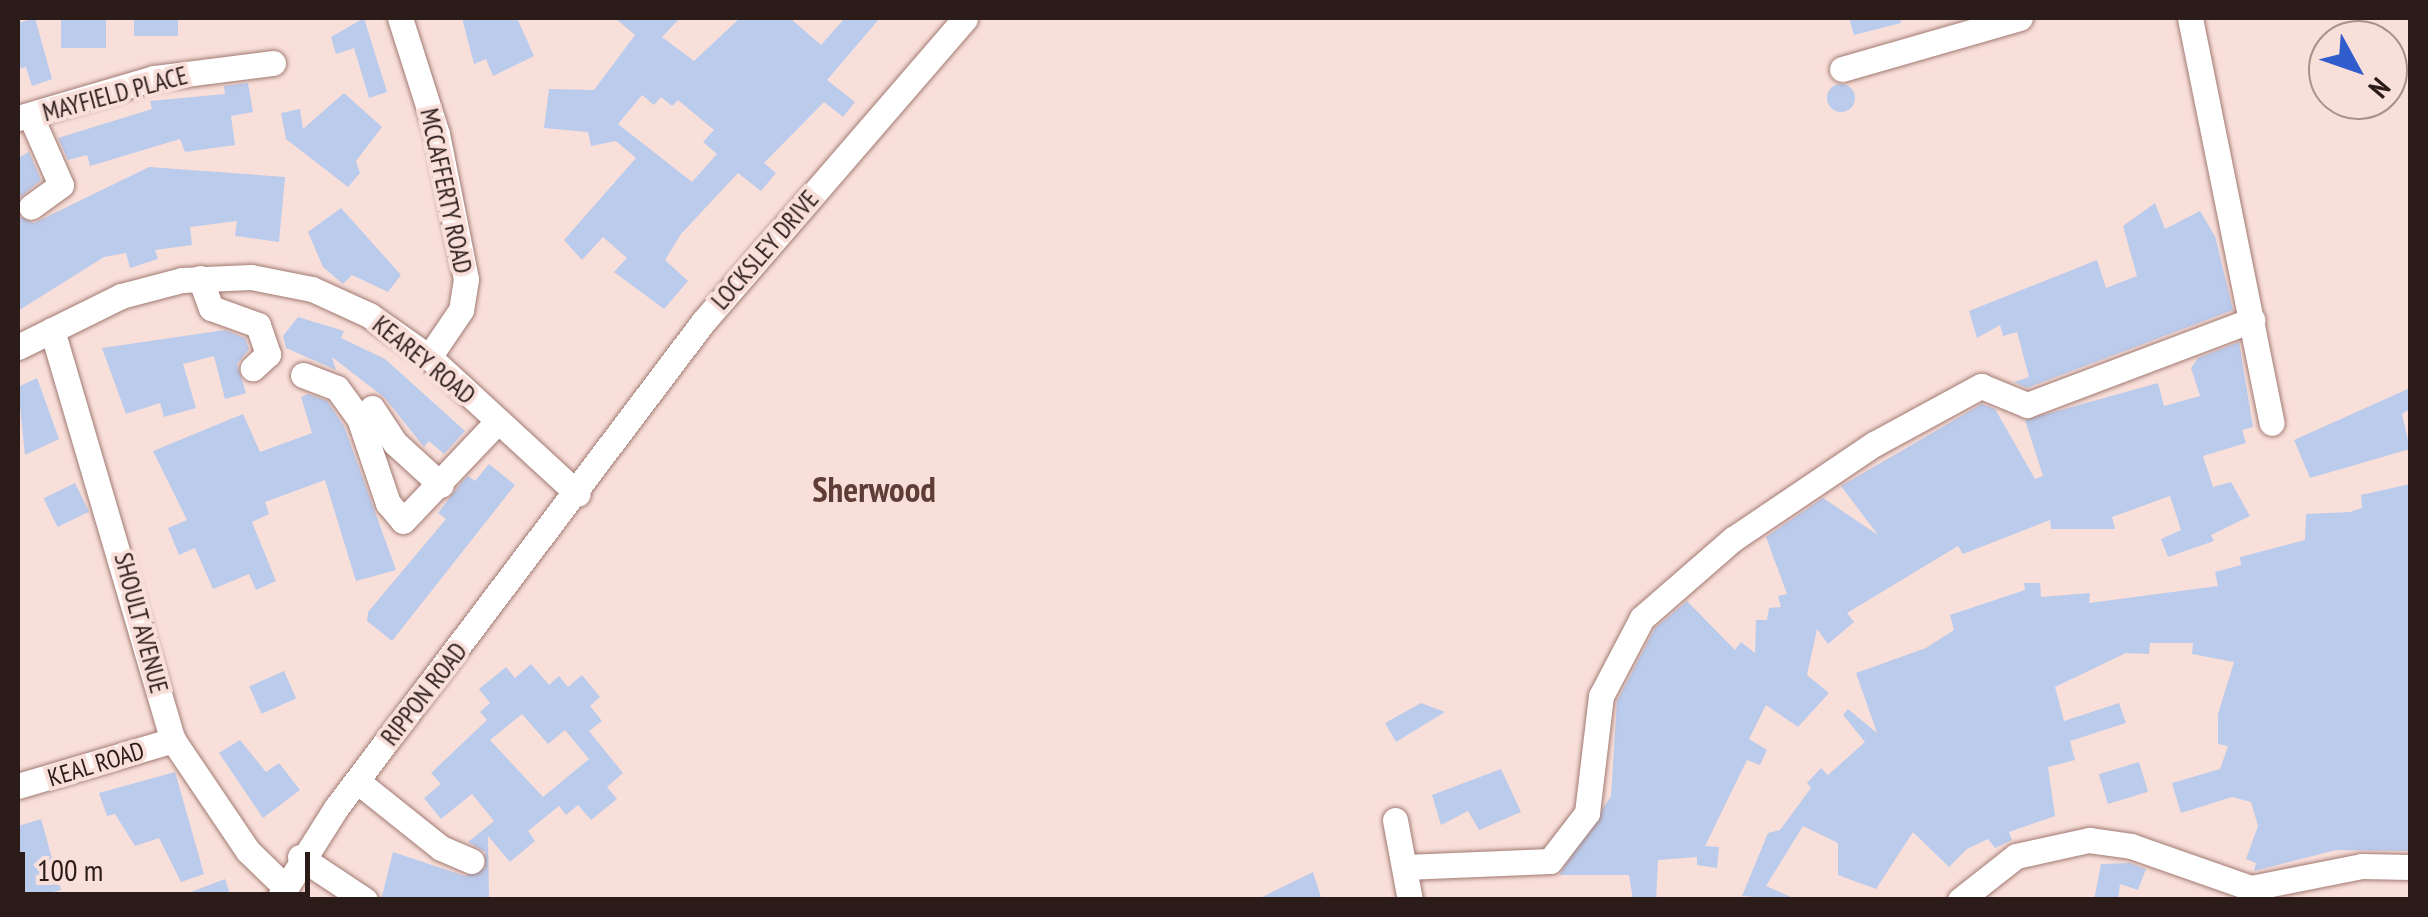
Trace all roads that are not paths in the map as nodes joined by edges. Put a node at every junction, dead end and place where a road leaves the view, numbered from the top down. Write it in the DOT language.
graph roads {
  1 [pos="400,18"];
  2 [pos="965,18"];
  3 [pos="2020,18"];
  4 [pos="2190,18"];
  5 [pos="273,62"];
  6 [pos="1842,69"];
  7 [pos="24,118"];
  8 [pos="31,207"];
  9 [pos="200,278"];
  10 [pos="2252,320"];
  11 [pos="52,330"];
  12 [pos="18,346"];
  13 [pos="429,357"];
  14 [pos="253,368"];
  15 [pos="303,375"];
  16 [pos="372,408"];
  17 [pos="497,422"];
  18 [pos="2272,423"];
  19 [pos="442,485"];
  20 [pos="578,494"];
  21 [pos="173,740"];
  22 [pos="357,780"];
  23 [pos="18,786"];
  24 [pos="1395,820"];
  25 [pos="300,857"];
  26 [pos="471,861"];
  27 [pos="1404,866"];
  28 [pos="2410,867"];
  29 [pos="281,893"];
  30 [pos="366,900"];
  31 [pos="1410,900"];
  32 [pos="1960,900"];
  1 -- 13 [label="street, MCCAFFERTY ROAD"];
  2 -- 20 [label="street, LOCKSLEY DRIVE"];
  3 -- 6 [label="street"];
  4 -- 10 [label="street"];
  5 -- 7 [label="street, MAYFIELD PLACE"];
  7 -- 8 [label="street"];
  9 -- 11 [label="street, KEAREY ROAD"];
  9 -- 13 [label="street, KEAREY ROAD"];
  9 -- 14 [label="street"];
  10 -- 18 [label="street"];
  10 -- 27 [label="street"];
  11 -- 12 [label="street, KEAREY ROAD"];
  11 -- 21 [label="street, SHOULT AVENUE"];
  13 -- 17 [label="street, KEAREY ROAD"];
  15 -- 19 [label="street"];
  16 -- 19 [label="street"];
  17 -- 19 [label="street"];
  17 -- 20 [label="street, KEAREY ROAD"];
  20 -- 22 [label="street, RIPPON ROAD"];
  21 -- 23 [label="street, KEAL ROAD"];
  21 -- 29 [label="street, SHOULT AVENUE"];
  22 -- 25 [label="street, RIPPON ROAD"];
  22 -- 26 [label="street"];
  24 -- 27 [label="street"];
  25 -- 29 [label="street, RIPPON ROAD"];
  25 -- 30 [label="street"];
  27 -- 31 [label="street"];
  28 -- 32 [label="street"];
}
